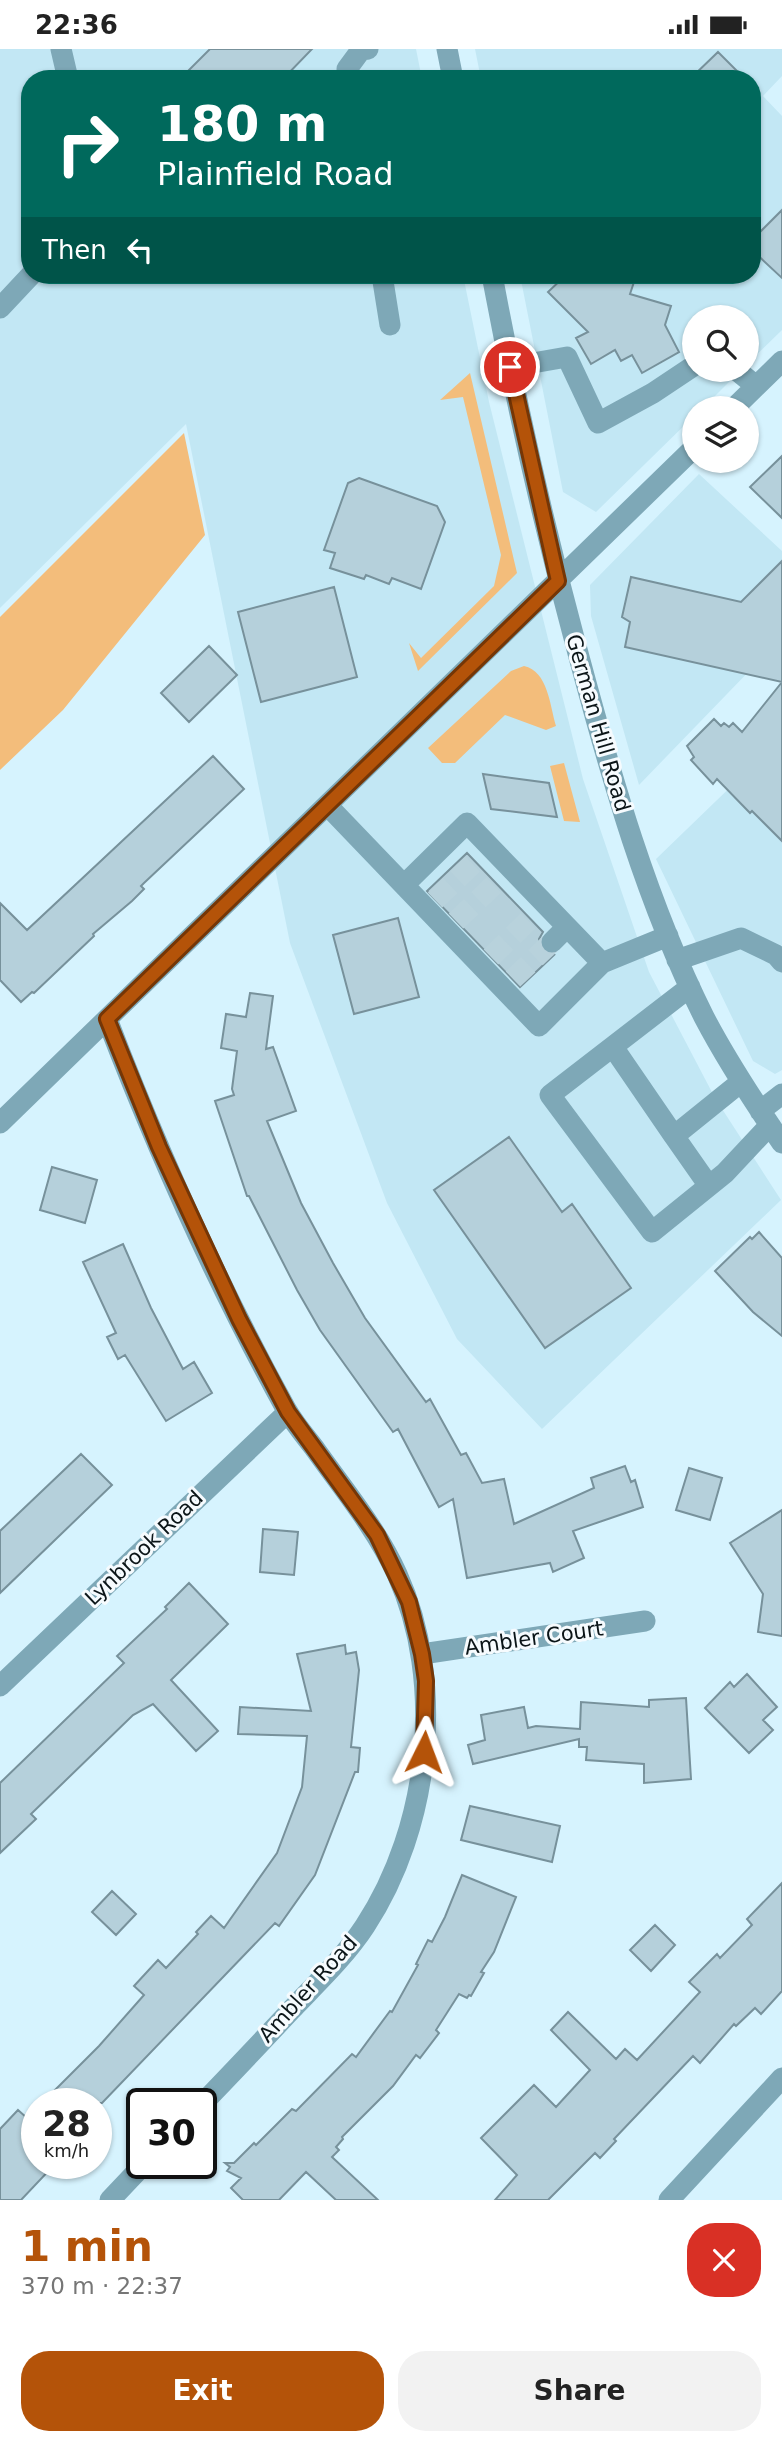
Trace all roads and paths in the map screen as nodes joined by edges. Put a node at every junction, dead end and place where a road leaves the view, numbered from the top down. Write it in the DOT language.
graph roads {
  1 [pos="61,49"];
  2 [pos="368,49"];
  3 [pos="447,49"];
  4 [pos="66,70"];
  5 [pos="347,70"];
  6 [pos="451,70"];
  7 [pos="23,284"];
  8 [pos="383,284"];
  9 [pos="494,284"];
  10 [pos="0,308"];
  11 [pos="390,325"];
  12 [pos="782,361"];
  13 [pos="510,367"];
  14 [pos="682,374"];
  15 [pos="751,382"];
  16 [pos="756,386"];
  17 [pos="746,396"];
  18 [pos="682,460"];
  19 [pos="558,581"];
  20 [pos="327,806"];
  21 [pos="404,885"];
  22 [pos="668,936"];
  23 [pos="677,960"];
  24 [pos="782,962"];
  25 [pos="603,963"];
  26 [pos="690,988"];
  27 [pos="107,1019"];
  28 [pos="613,1047"];
  29 [pos="741,1082"];
  30 [pos="782,1094"];
  31 [pos="765,1118"];
  32 [pos="0,1123"];
  33 [pos="674,1136"];
  34 [pos="782,1143"];
  35 [pos="709,1186"];
  36 [pos="288,1412"];
  37 [pos="645,1621"];
  38 [pos="422,1654"];
  39 [pos="0,1686"];
  40 [pos="782,2078"];
  41 [pos="217,2088"];
  42 [pos="130,2179"];
  43 [pos="110,2200"];
  44 [pos="669,2200"];
  1 -- 4 [label="street"];
  2 -- 5 [label="street"];
  3 -- 6 [label="street"];
  7 -- 10 [label="street"];
  8 -- 11 [label="street"];
  9 -- 13 [label="street, German Hill Road"];
  12 -- 16 [label="street"];
  13 -- 14 [label="street"];
  13 -- 19 [label="street, German Hill Road"];
  15 -- 16 [label="street"];
  16 -- 17 [label="street"];
  18 -- 19 [label="street"];
  19 -- 20 [label="street"];
  19 -- 22 [label="street, German Hill Road"];
  20 -- 21 [label="street"];
  20 -- 27 [label="street"];
  21 -- 25 [label="street"];
  21 -- 25 [label="street"];
  22 -- 23 [label="street, German Hill Road"];
  22 -- 25 [label="street"];
  23 -- 24 [label="street"];
  23 -- 26 [label="street, German Hill Road"];
  26 -- 28 [label="street"];
  26 -- 29 [label="street, German Hill Road"];
  27 -- 32 [label="street"];
  27 -- 36 [label="street, Ambler Road"];
  28 -- 33 [label="street"];
  28 -- 35 [label="street"];
  29 -- 31 [label="street, German Hill Road"];
  29 -- 33 [label="street"];
  30 -- 31 [label="street"];
  31 -- 34 [label="street, German Hill Road"];
  31 -- 35 [label="street"];
  33 -- 35 [label="street"];
  36 -- 38 [label="street, Ambler Road"];
  36 -- 39 [label="street, Lynbrook Road"];
  37 -- 38 [label="street, Ambler Court"];
  38 -- 41 [label="street, Ambler Road"];
  40 -- 44 [label="street"];
  42 -- 43 [label="street"];
}
